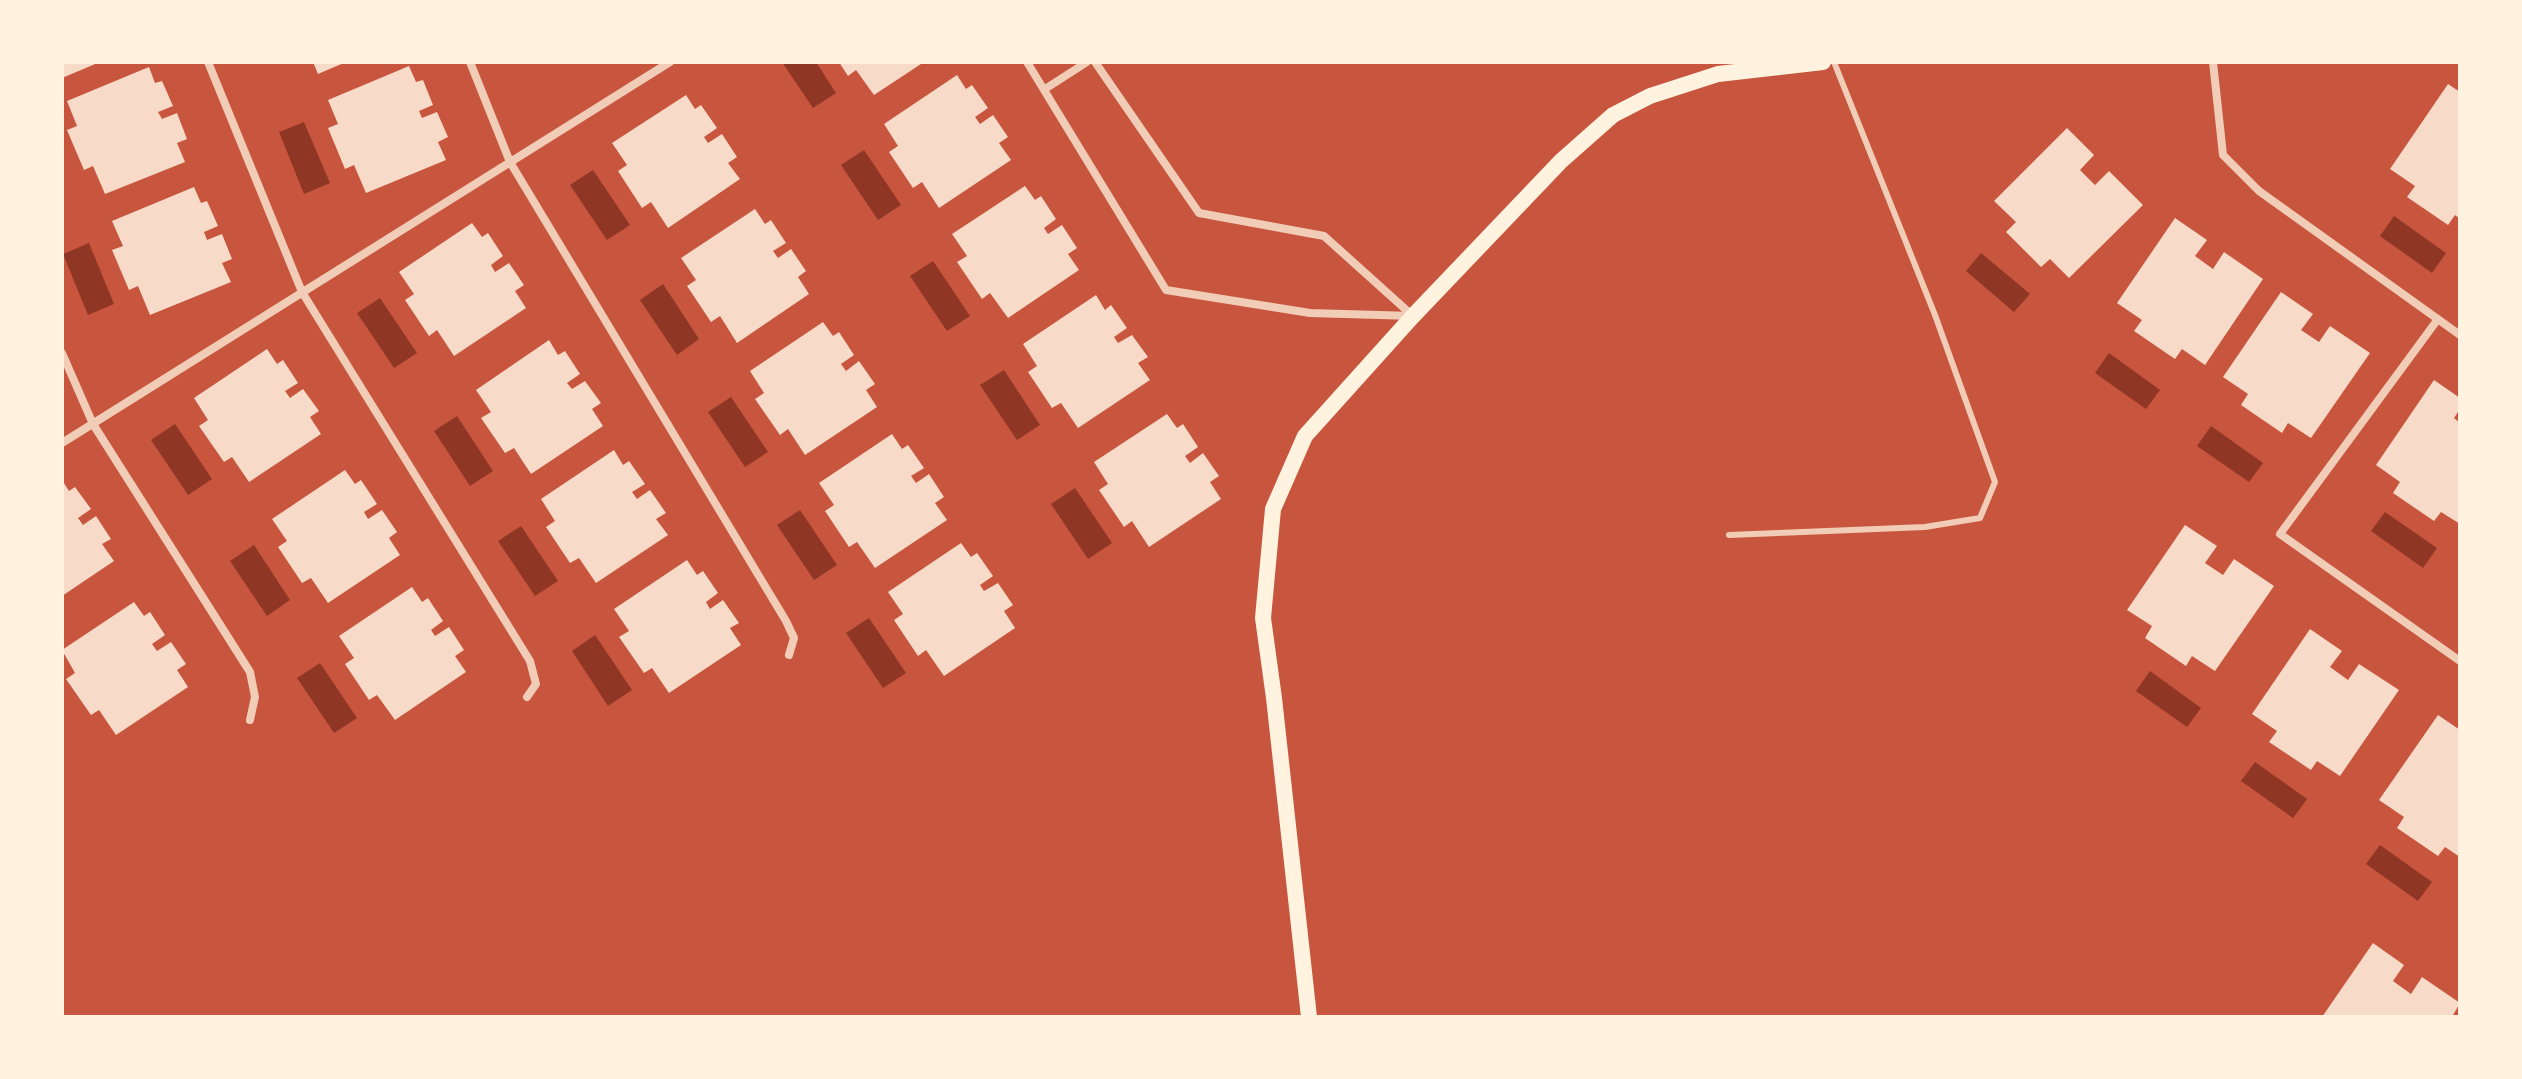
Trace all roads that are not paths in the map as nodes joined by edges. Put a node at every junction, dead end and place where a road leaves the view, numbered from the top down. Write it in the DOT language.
graph roads {
  1 [pos="208,62"];
  2 [pos="470,62"];
  3 [pos="670,62"];
  4 [pos="1027,62"];
  5 [pos="1087,62"];
  6 [pos="1095,62"];
  7 [pos="1823,62"];
  8 [pos="1834,62"];
  9 [pos="2213,62"];
  10 [pos="1045,89"];
  11 [pos="510,162"];
  12 [pos="302,292"];
  13 [pos="1413,316"];
  14 [pos="2438,319"];
  15 [pos="2460,335"];
  16 [pos="62,353"];
  17 [pos="93,424"];
  18 [pos="62,443"];
  19 [pos="1729,535"];
  20 [pos="789,655"];
  21 [pos="2460,661"];
  22 [pos="527,697"];
  23 [pos="250,720"];
  24 [pos="1309,1017"];
  1 -- 12 [label="street"];
  2 -- 11 [label="street"];
  3 -- 11 [label="street"];
  4 -- 10 [label="street"];
  5 -- 10 [label="street"];
  6 -- 13 [label="street"];
  7 -- 13 [label="main road"];
  8 -- 19 [label="lane"];
  9 -- 14 [label="street"];
  10 -- 13 [label="street"];
  11 -- 12 [label="street"];
  11 -- 20 [label="street"];
  12 -- 17 [label="street"];
  12 -- 22 [label="street"];
  13 -- 24 [label="main road"];
  14 -- 15 [label="street"];
  14 -- 21 [label="street"];
  16 -- 17 [label="street"];
  17 -- 18 [label="street"];
  17 -- 23 [label="street"];
}
